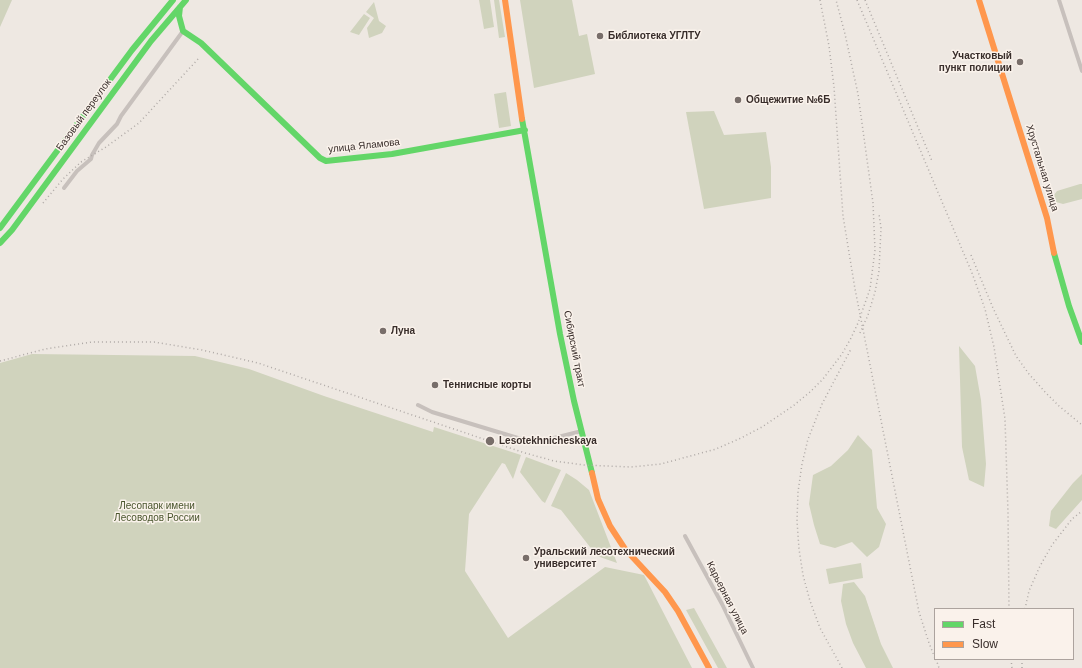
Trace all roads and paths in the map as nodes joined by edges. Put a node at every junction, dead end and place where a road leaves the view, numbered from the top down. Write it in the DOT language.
graph roads {
  1 [pos="173,0"];
  2 [pos="186,0"];
  3 [pos="504,0"];
  4 [pos="979,0"];
  5 [pos="1060,0"];
  6 [pos="180,7"];
  7 [pos="183,31"];
  8 [pos="132,50"];
  9 [pos="140,57"];
  10 [pos="1082,71"];
  11 [pos="524,130"];
  12 [pos="64,188"];
  13 [pos="0,228"];
  14 [pos="0,243"];
  15 [pos="1082,342"];
  16 [pos="418,405"];
  17 [pos="582,431"];
  18 [pos="685,536"];
  19 [pos="709,668"];
  20 [pos="753,668"];
  1 -- 8 [label="main road, Базовый переулок"];
  2 -- 6 [label="main road, Базовый переулок"];
  3 -- 11 [label="main road, Сибирский тракт"];
  4 -- 15 [label="main road, Хрустальная улица"];
  5 -- 10 [label="street"];
  6 -- 7 [label="main road"];
  6 -- 9 [label="main road, Базовый переулок"];
  7 -- 11 [label="main road, улица Яламова"];
  7 -- 12 [label="street"];
  8 -- 9 [label="main road"];
  8 -- 13 [label="main road, Базовый переулок"];
  9 -- 14 [label="main road, Базовый переулок"];
  11 -- 17 [label="main road, Сибирский тракт"];
  16 -- 17 [label="street"];
  17 -- 19 [label="main road, Сибирский тракт"];
  18 -- 20 [label="street, Карьерная улица"];
}
